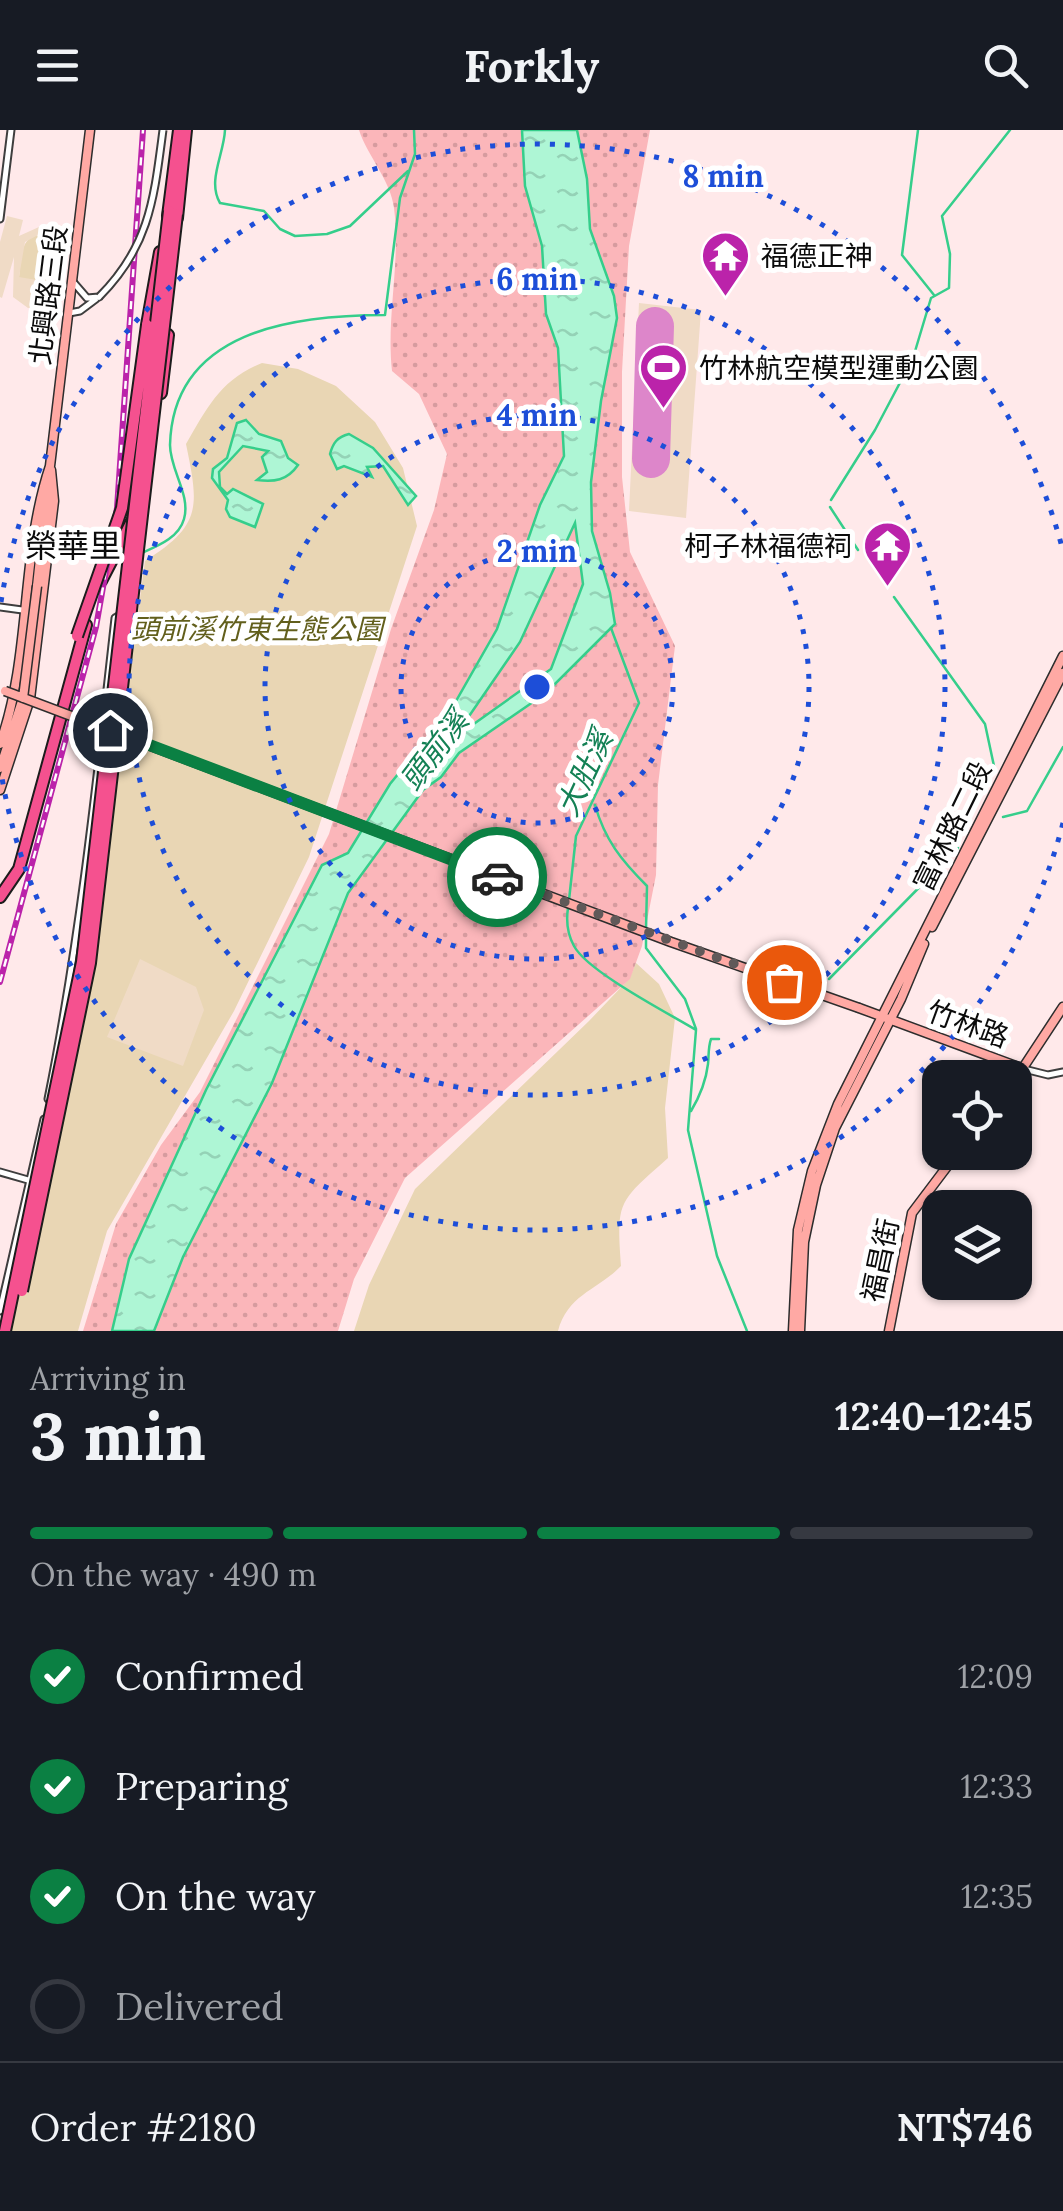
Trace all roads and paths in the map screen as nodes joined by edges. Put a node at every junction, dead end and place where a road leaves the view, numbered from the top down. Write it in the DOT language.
graph roads {
  1 [pos="11,130"];
  2 [pos="90,130"];
  3 [pos="163,130"];
  4 [pos="182,130"];
  5 [pos="173,212"];
  6 [pos="1,215"];
  7 [pos="73,279"];
  8 [pos="99,296"];
  9 [pos="69,312"];
  10 [pos="50,466"];
  11 [pos="0,607"];
  12 [pos="26,610"];
  13 [pos="140,610"];
  14 [pos="41,612"];
  15 [pos="1063,656"];
  16 [pos="1063,673"];
  17 [pos="3,690"];
  18 [pos="23,697"];
  19 [pos="54,730"];
  20 [pos="0,744"];
  21 [pos="1,766"];
  22 [pos="0,790"];
  23 [pos="991,804"];
  24 [pos="0,894"];
  25 [pos="1063,1006"];
  26 [pos="886,1019"];
  27 [pos="999,1060"];
  28 [pos="1030,1060"];
  29 [pos="1032,1071"];
  30 [pos="1063,1072"];
  31 [pos="944,1170"];
  32 [pos="0,1172"];
  33 [pos="28,1180"];
  34 [pos="3,1285"];
  35 [pos="0,1312"];
  36 [pos="9,1331"];
  37 [pos="797,1331"];
  38 [pos="889,1331"];
  1 -- 6 [label="street"];
  2 -- 7 [label="main road, 北興路三段"];
  3 -- 8 [label="street, bridge"];
  4 -- 5 [label="highway"];
  5 -- 19 [label="highway, bridge"];
  5 -- 19 [label="highway, bridge"];
  5 -- 36 [label="highway, bridge"];
  7 -- 8 [label="street"];
  7 -- 9 [label="main road, 北興路三段"];
  8 -- 9 [label="street"];
  9 -- 10 [label="main road, 北興路三段"];
  10 -- 12 [label="main road, 北興路三段"];
  10 -- 14 [label="main road, 北興路三段"];
  10 -- 18 [label="main road, bridge"];
  11 -- 12 [label="street"];
  12 -- 14 [label="street"];
  12 -- 18 [label="main road, 北興路三段"];
  13 -- 33 [label="street"];
  14 -- 18 [label="main road, 北興路三段"];
  15 -- 23 [label="main road, 富林路二段"];
  16 -- 23 [label="main road, 富林路二段"];
  17 -- 18 [label="main road, 竹林路, bridge"];
  18 -- 20 [label="main road"];
  18 -- 21 [label="main road"];
  18 -- 22 [label="main road"];
  18 -- 26 [label="main road, 竹林路, bridge"];
  19 -- 24 [label="highway"];
  23 -- 26 [label="main road, 富林路二段"];
  25 -- 28 [label="main road"];
  26 -- 27 [label="main road, 竹林路"];
  26 -- 37 [label="main road, 富林路二段"];
  29 -- 30 [label="street, 竹林路"];
  31 -- 38 [label="main road, 福昌街"];
  32 -- 33 [label="street"];
  33 -- 34 [label="street"];
  34 -- 35 [label="street"];
}
